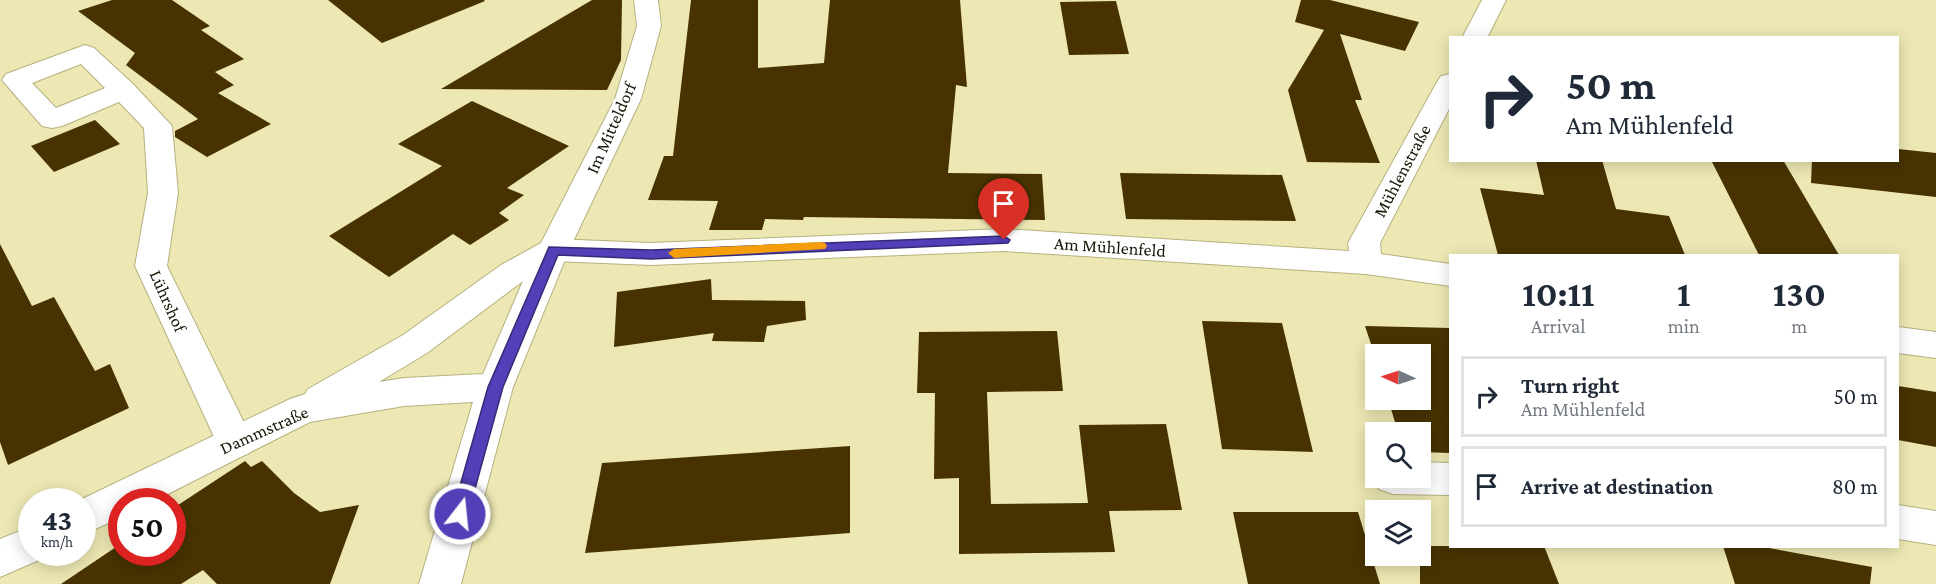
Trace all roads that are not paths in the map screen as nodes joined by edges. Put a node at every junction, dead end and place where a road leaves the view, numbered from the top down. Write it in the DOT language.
graph roads {
  1 [pos="646,0"];
  2 [pos="1494,0"];
  3 [pos="1475,36"];
  4 [pos="1449,84"];
  5 [pos="124,90"];
  6 [pos="553,250"];
  7 [pos="1366,263"];
  8 [pos="1449,275"];
  9 [pos="1899,340"];
  10 [pos="1936,345"];
  11 [pos="495,387"];
  12 [pos="303,409"];
  13 [pos="235,443"];
  14 [pos="1431,479"];
  15 [pos="1449,479"];
  16 [pos="96,511"];
  17 [pos="1899,522"];
  18 [pos="1936,528"];
  19 [pos="18,551"];
  20 [pos="0,559"];
  21 [pos="440,584"];
  1 -- 6 [label="street, Im Mitteldorf"];
  2 -- 3 [label="street"];
  4 -- 7 [label="street, Mühlenstraße"];
  5 -- 13 [label="street, Lührshof"];
  6 -- 7 [label="street, Am Mühlenfeld"];
  6 -- 11 [label="street, Im Mitteldorf"];
  6 -- 12 [label="street"];
  7 -- 8 [label="street, Am Mühlenfeld"];
  9 -- 10 [label="street"];
  11 -- 12 [label="street, Dammstraße"];
  11 -- 21 [label="street, Im Mitteldorf"];
  12 -- 13 [label="street, Dammstraße"];
  13 -- 16 [label="street, Dammstraße"];
  14 -- 15 [label="street"];
  17 -- 18 [label="street"];
  19 -- 20 [label="street"];
}
